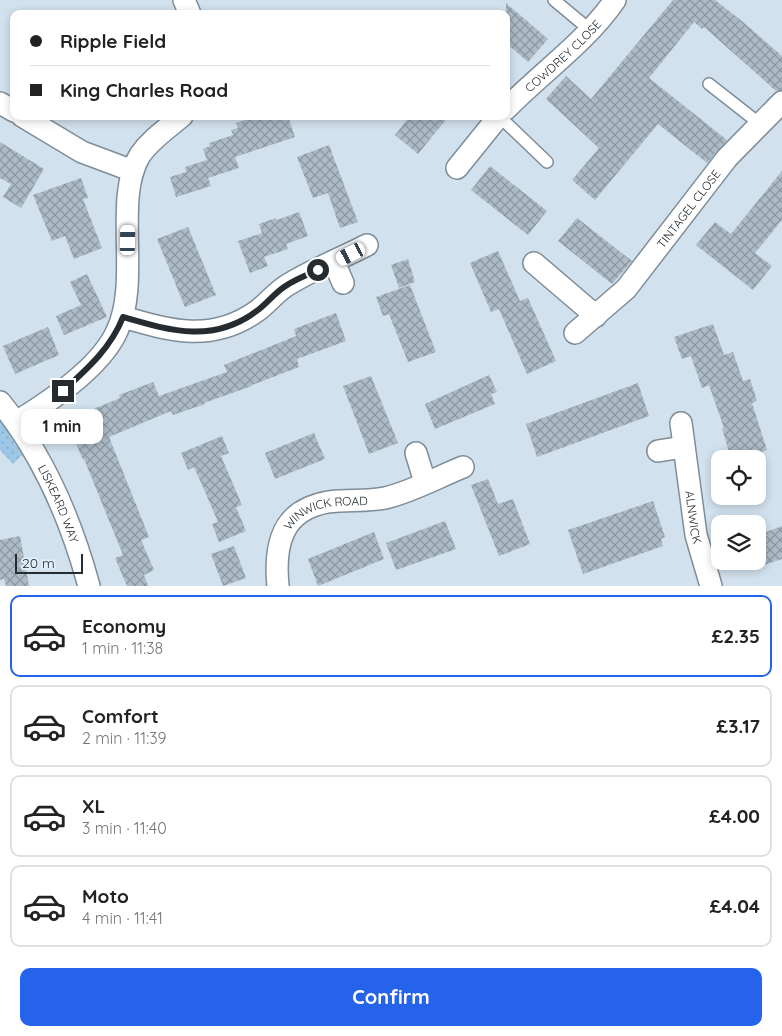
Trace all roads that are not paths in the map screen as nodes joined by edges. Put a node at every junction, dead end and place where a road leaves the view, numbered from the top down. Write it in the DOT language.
graph roads {
  1 [pos="554,0"];
  2 [pos="615,0"];
  3 [pos="590,30"];
  4 [pos="709,84"];
  5 [pos="782,102"];
  6 [pos="510,105"];
  7 [pos="30,120"];
  8 [pos="177,120"];
  9 [pos="496,120"];
  10 [pos="503,120"];
  11 [pos="760,124"];
  12 [pos="547,162"];
  13 [pos="457,168"];
  14 [pos="133,171"];
  15 [pos="367,245"];
  16 [pos="334,262"];
  17 [pos="534,263"];
  18 [pos="343,283"];
  19 [pos="596,316"];
  20 [pos="123,317"];
  21 [pos="575,333"];
  22 [pos="0,402"];
  23 [pos="16,422"];
  24 [pos="681,423"];
  25 [pos="683,447"];
  26 [pos="658,451"];
  27 [pos="416,454"];
  28 [pos="463,468"];
  29 [pos="425,482"];
  30 [pos="89,586"];
  31 [pos="278,586"];
  32 [pos="711,586"];
  1 -- 3 [label="lane"];
  2 -- 3 [label="street, COWDREY CLOSE"];
  3 -- 6 [label="street, COWDREY CLOSE"];
  4 -- 11 [label="lane"];
  5 -- 11 [label="street, TINTAGEL CLOSE"];
  7 -- 14 [label="street"];
  8 -- 14 [label="street"];
  9 -- 13 [label="street"];
  10 -- 12 [label="lane"];
  11 -- 19 [label="street, TINTAGEL CLOSE"];
  14 -- 20 [label="street"];
  15 -- 16 [label="street"];
  16 -- 18 [label="street"];
  16 -- 20 [label="street"];
  17 -- 19 [label="street"];
  19 -- 21 [label="street, TINTAGEL CLOSE"];
  20 -- 23 [label="street"];
  22 -- 23 [label="street, LISKEARD WAY"];
  23 -- 30 [label="street, LISKEARD WAY"];
  24 -- 25 [label="street, ALNWICK"];
  25 -- 26 [label="street"];
  25 -- 32 [label="street, ALNWICK"];
  27 -- 29 [label="street"];
  28 -- 29 [label="street, WINWICK ROAD"];
  29 -- 31 [label="street, WINWICK ROAD"];
}
